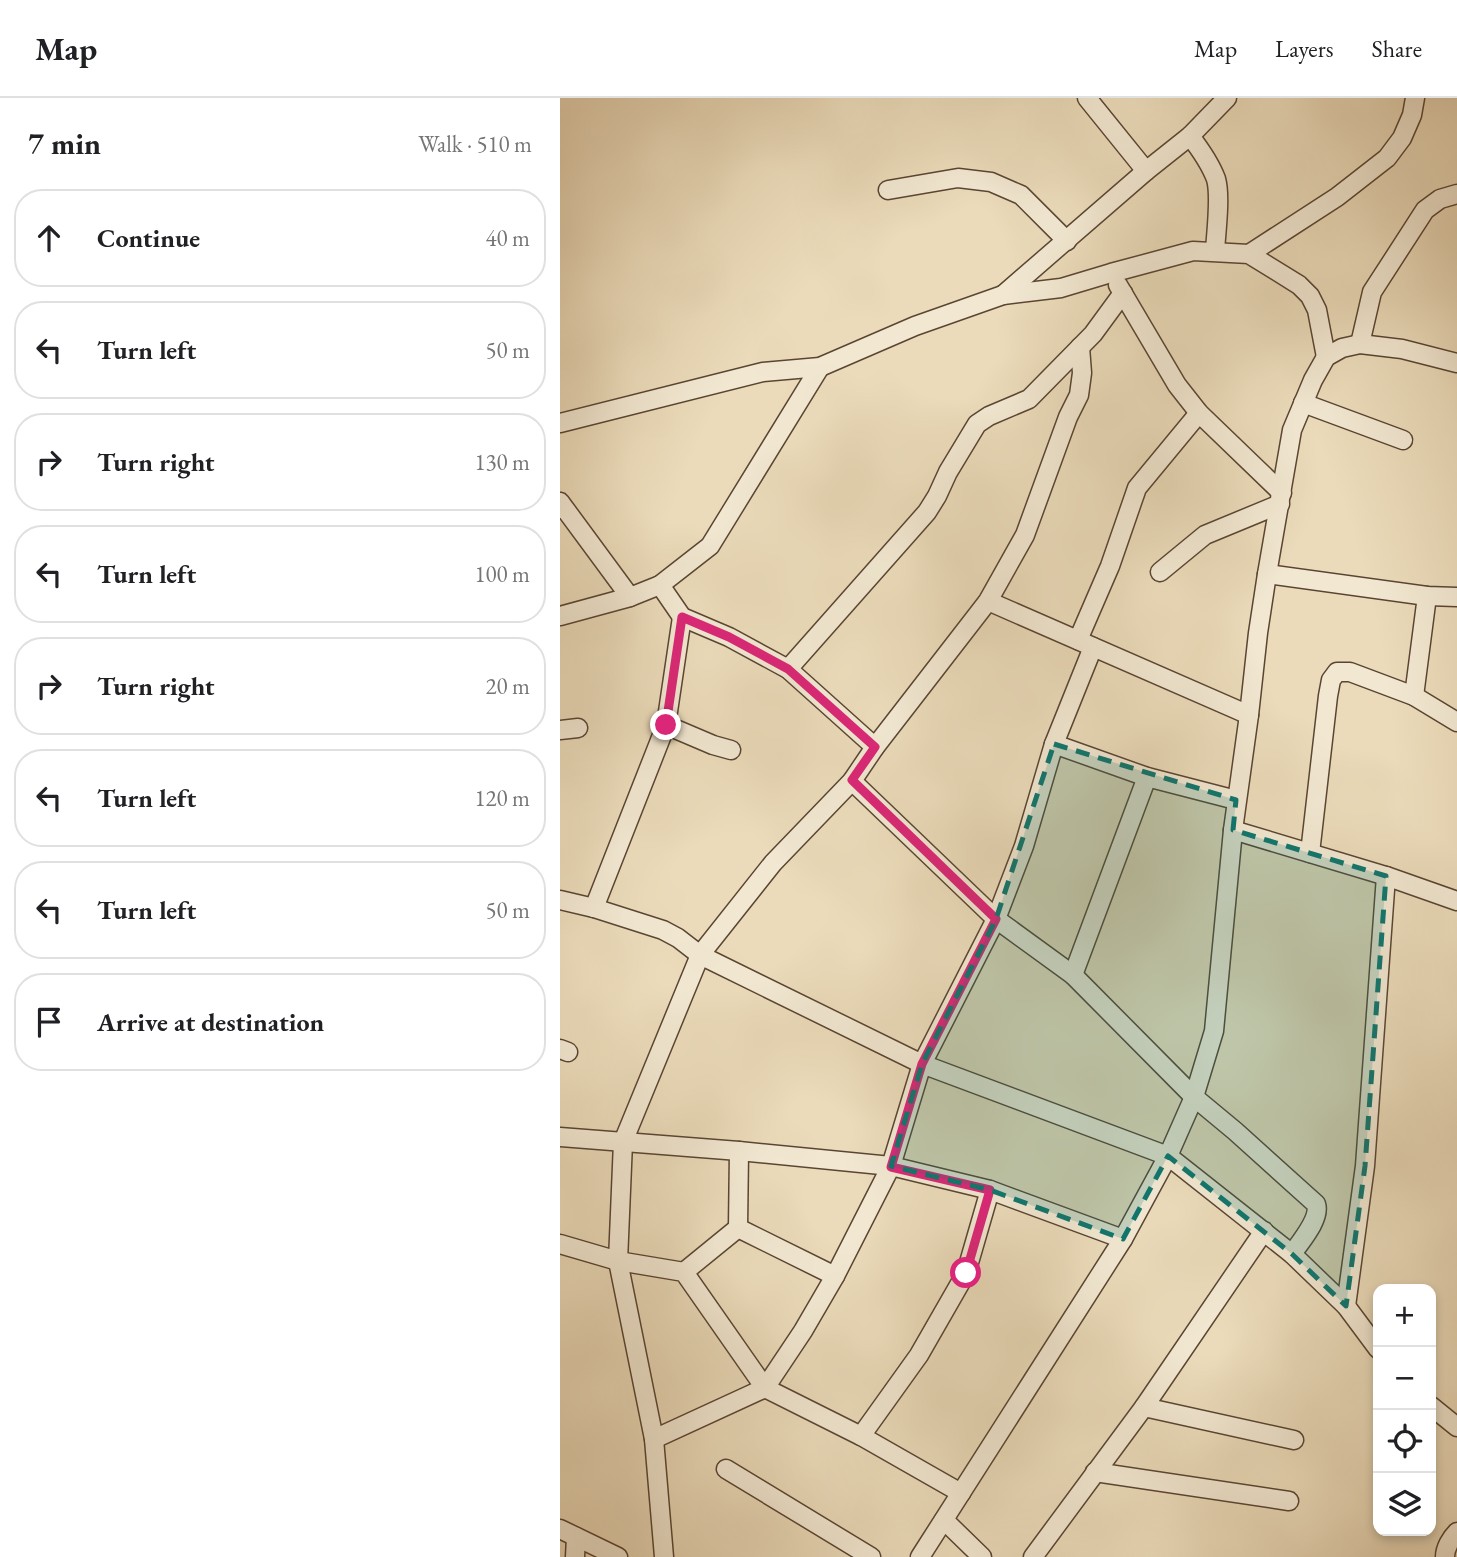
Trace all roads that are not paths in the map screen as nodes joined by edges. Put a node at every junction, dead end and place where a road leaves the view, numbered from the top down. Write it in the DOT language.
graph roads {
  1 [pos="1087,98"];
  2 [pos="1227,98"];
  3 [pos="1415,98"];
  4 [pos="1190,136"];
  5 [pos="1146,171"];
  6 [pos="888,190"];
  7 [pos="1457,194"];
  8 [pos="1066,241"];
  9 [pos="1215,251"];
  10 [pos="1249,254"];
  11 [pos="1111,273"];
  12 [pos="1123,293"];
  13 [pos="1003,295"];
  14 [pos="1360,344"];
  15 [pos="1080,347"];
  16 [pos="1326,357"];
  17 [pos="1457,363"];
  18 [pos="820,367"];
  19 [pos="1303,403"];
  20 [pos="1199,413"];
  21 [pos="560,423"];
  22 [pos="1403,440"];
  23 [pos="1281,499"];
  24 [pos="560,502"];
  25 [pos="1160,572"];
  26 [pos="1267,574"];
  27 [pos="660,585"];
  28 [pos="1427,596"];
  29 [pos="630,597"];
  30 [pos="1457,597"];
  31 [pos="988,601"];
  32 [pos="560,616"];
  33 [pos="682,617"];
  34 [pos="1086,643"];
  35 [pos="788,669"];
  36 [pos="1414,696"];
  37 [pos="1249,715"];
  38 [pos="1457,722"];
  39 [pos="666,725"];
  40 [pos="1054,744"];
  41 [pos="875,747"];
  42 [pos="731,750"];
  43 [pos="1147,777"];
  44 [pos="852,780"];
  45 [pos="1236,800"];
  46 [pos="1233,830"];
  47 [pos="1310,853"];
  48 [pos="1386,876"];
  49 [pos="560,900"];
  50 [pos="1457,901"];
  51 [pos="594,908"];
  52 [pos="996,919"];
  53 [pos="700,955"];
  54 [pos="1073,975"];
  55 [pos="922,1064"];
  56 [pos="1194,1097"];
  57 [pos="560,1137"];
  58 [pos="624,1142"];
  59 [pos="739,1151"];
  60 [pos="1168,1156"];
  61 [pos="891,1167"];
  62 [pos="990,1190"];
  63 [pos="738,1228"];
  64 [pos="1264,1231"];
  65 [pos="1123,1239"];
  66 [pos="560,1244"];
  67 [pos="1292,1254"];
  68 [pos="618,1261"];
  69 [pos="684,1272"];
  70 [pos="835,1276"];
  71 [pos="1346,1307"];
  72 [pos="1376,1347"];
  73 [pos="765,1388"];
  74 [pos="1144,1407"];
  75 [pos="1436,1410"];
  76 [pos="1457,1427"];
  77 [pos="861,1436"];
  78 [pos="654,1438"];
  79 [pos="1294,1440"];
  80 [pos="726,1469"];
  81 [pos="1095,1472"];
  82 [pos="961,1493"];
  83 [pos="1289,1501"];
  84 [pos="944,1520"];
  85 [pos="1457,1532"];
  86 [pos="568,1533"];
  87 [pos="983,1556"];
  88 [pos="575,1557"];
  89 [pos="618,1557"];
  90 [pos="664,1557"];
  91 [pos="871,1557"];
  92 [pos="920,1557"];
  93 [pos="1033,1557"];
  94 [pos="1445,1557"];
  1 -- 5 [label="street"];
  2 -- 4 [label="street"];
  3 -- 10 [label="street"];
  4 -- 5 [label="street"];
  4 -- 9 [label="street"];
  5 -- 8 [label="street"];
  6 -- 8 [label="street"];
  7 -- 14 [label="street"];
  8 -- 13 [label="street"];
  9 -- 10 [label="street"];
  9 -- 11 [label="street"];
  10 -- 16 [label="street"];
  11 -- 12 [label="street"];
  11 -- 13 [label="street"];
  12 -- 15 [label="street"];
  12 -- 20 [label="street"];
  13 -- 18 [label="street"];
  14 -- 16 [label="street"];
  14 -- 17 [label="street"];
  15 -- 31 [label="street"];
  15 -- 35 [label="street"];
  16 -- 19 [label="street"];
  18 -- 21 [label="street"];
  18 -- 27 [label="street"];
  19 -- 22 [label="street"];
  19 -- 23 [label="street"];
  20 -- 23 [label="street"];
  20 -- 34 [label="street"];
  23 -- 25 [label="street"];
  23 -- 26 [label="street"];
  24 -- 29 [label="street"];
  26 -- 28 [label="street"];
  26 -- 37 [label="street"];
  27 -- 29 [label="street"];
  27 -- 33 [label="street"];
  28 -- 30 [label="street"];
  28 -- 36 [label="street"];
  29 -- 32 [label="street"];
  31 -- 34 [label="street"];
  31 -- 41 [label="street"];
  33 -- 35 [label="street"];
  33 -- 39 [label="street"];
  34 -- 37 [label="street"];
  34 -- 40 [label="street"];
  35 -- 41 [label="street"];
  36 -- 38 [label="street"];
  36 -- 47 [label="street"];
  37 -- 45 [label="street"];
  39 -- 42 [label="street"];
  39 -- 51 [label="street"];
  40 -- 43 [label="street"];
  40 -- 52 [label="street"];
  41 -- 44 [label="street"];
  43 -- 45 [label="street"];
  43 -- 54 [label="street"];
  44 -- 52 [label="street"];
  44 -- 53 [label="street"];
  45 -- 46 [label="street"];
  46 -- 47 [label="street"];
  46 -- 56 [label="street"];
  47 -- 48 [label="street"];
  48 -- 50 [label="street"];
  48 -- 71 [label="street"];
  49 -- 51 [label="street"];
  51 -- 53 [label="street"];
  52 -- 54 [label="street"];
  52 -- 55 [label="street"];
  53 -- 55 [label="street"];
  53 -- 58 [label="street"];
  54 -- 56 [label="street"];
  55 -- 60 [label="street"];
  55 -- 61 [label="street"];
  56 -- 60 [label="street"];
  56 -- 67 [label="street"];
  57 -- 58 [label="street"];
  58 -- 59 [label="street"];
  58 -- 68 [label="street"];
  59 -- 61 [label="street"];
  59 -- 63 [label="street"];
  60 -- 64 [label="street"];
  60 -- 65 [label="street"];
  61 -- 62 [label="street"];
  61 -- 70 [label="street"];
  62 -- 65 [label="street"];
  62 -- 77 [label="street"];
  63 -- 69 [label="street"];
  63 -- 70 [label="street"];
  64 -- 67 [label="street"];
  64 -- 74 [label="street"];
  65 -- 82 [label="street"];
  66 -- 68 [label="street"];
  67 -- 71 [label="street"];
  68 -- 69 [label="street"];
  68 -- 78 [label="street"];
  69 -- 73 [label="street"];
  70 -- 73 [label="street"];
  71 -- 72 [label="street"];
  73 -- 77 [label="street"];
  73 -- 78 [label="street"];
  74 -- 79 [label="street"];
  74 -- 81 [label="street"];
  75 -- 76 [label="street"];
  77 -- 82 [label="street"];
  78 -- 90 [label="street"];
  80 -- 91 [label="street"];
  81 -- 83 [label="street"];
  81 -- 93 [label="street"];
  82 -- 84 [label="street"];
  84 -- 87 [label="street"];
  84 -- 92 [label="street"];
  85 -- 94 [label="street"];
  86 -- 88 [label="street"];
  86 -- 89 [label="street"];
}
